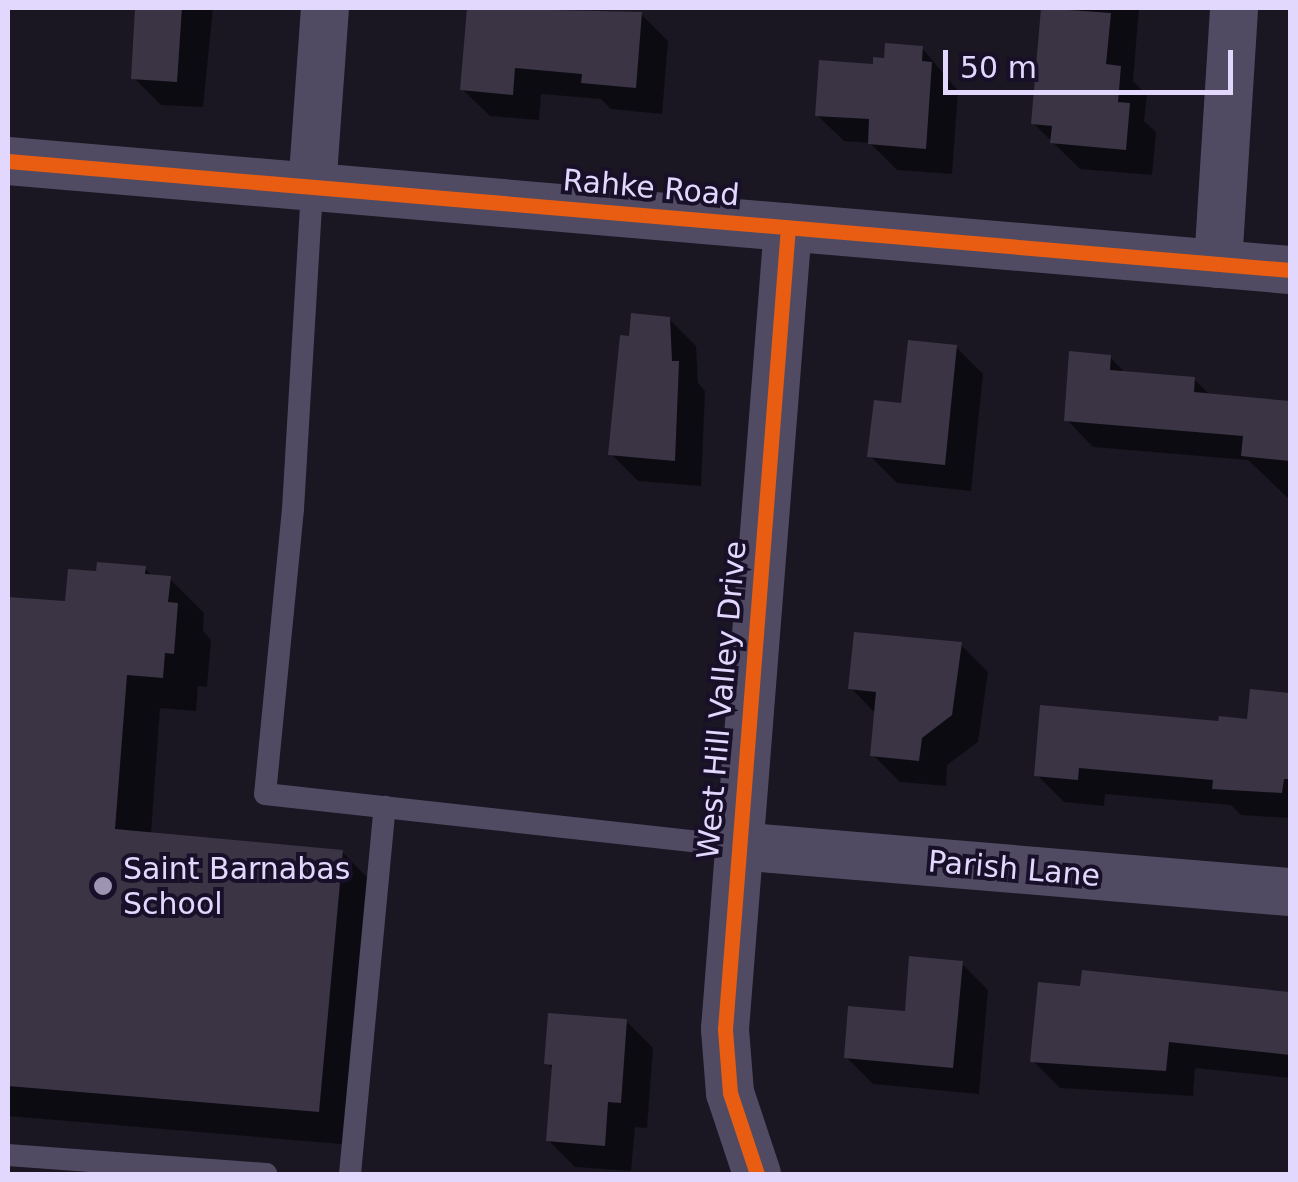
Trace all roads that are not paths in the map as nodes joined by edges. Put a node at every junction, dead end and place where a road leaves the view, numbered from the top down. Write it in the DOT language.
graph roads {
  1 [pos="325,8"];
  2 [pos="1234,8"];
  3 [pos="8,162"];
  4 [pos="312,189"];
  5 [pos="788,227"];
  6 [pos="1218,264"];
  7 [pos="1290,270"];
  8 [pos="385,807"];
  9 [pos="737,846"];
  10 [pos="1290,892"];
  11 [pos="8,1156"];
  12 [pos="266,1174"];
  13 [pos="350,1174"];
  14 [pos="757,1174"];
  1 -- 4 [label="street"];
  2 -- 6 [label="street"];
  3 -- 4 [label="street, Rahke Road"];
  4 -- 5 [label="street, Rahke Road"];
  4 -- 8 [label="lane"];
  5 -- 6 [label="street, Rahke Road"];
  5 -- 9 [label="street, West Hill Valley Drive"];
  6 -- 7 [label="street, Rahke Road"];
  8 -- 9 [label="lane"];
  8 -- 13 [label="lane"];
  9 -- 10 [label="street, Parish Lane"];
  9 -- 14 [label="street, West Hill Valley Drive"];
  11 -- 12 [label="lane"];
}
